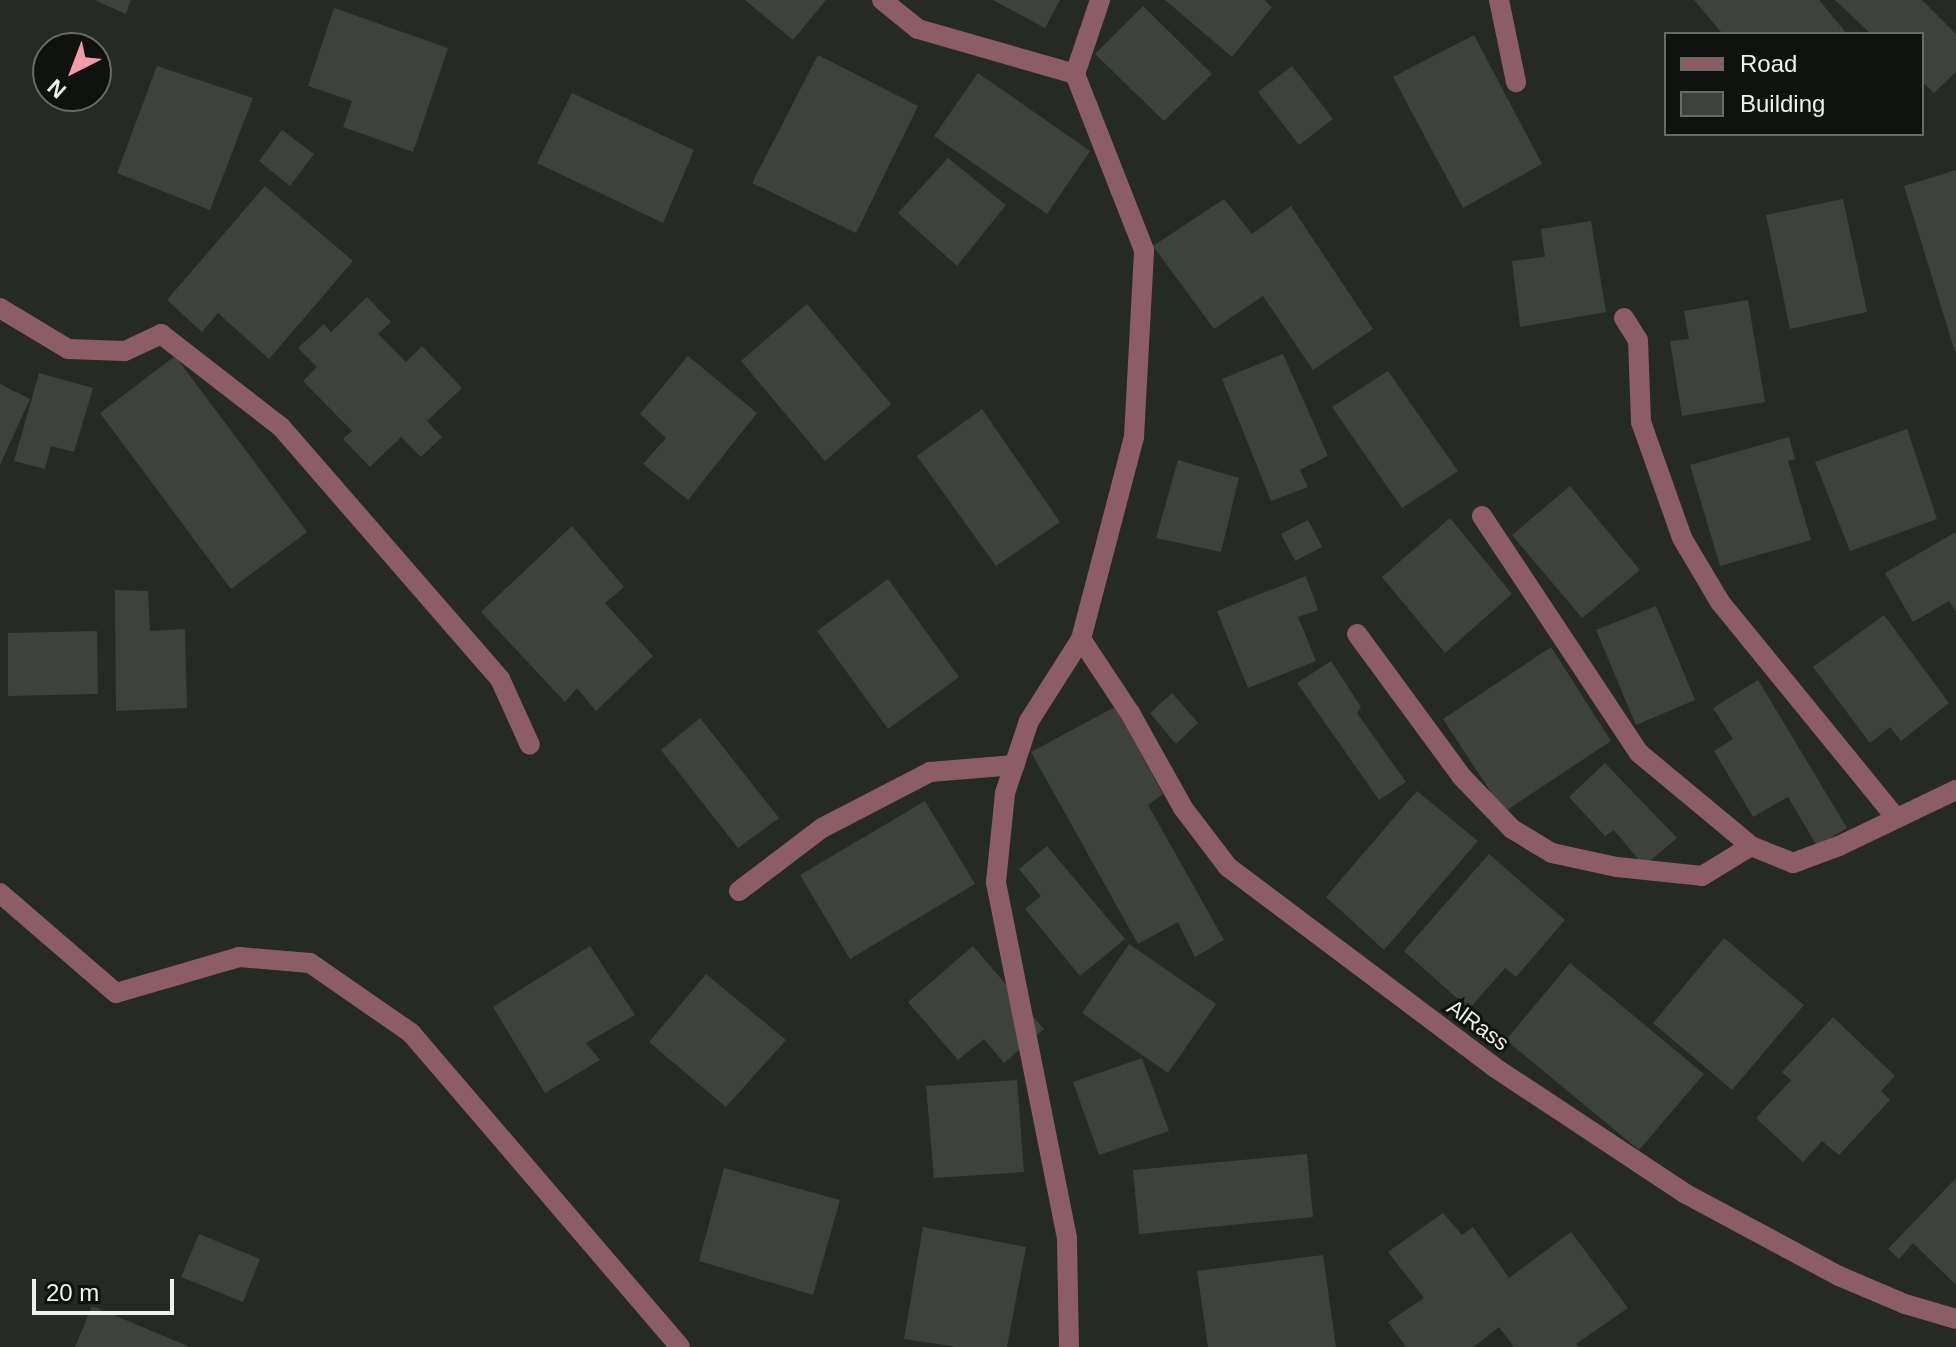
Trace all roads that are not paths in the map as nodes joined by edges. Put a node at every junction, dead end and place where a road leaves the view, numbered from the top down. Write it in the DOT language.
graph roads {
  1 [pos="882,0"];
  2 [pos="1100,0"];
  3 [pos="1499,0"];
  4 [pos="1075,74"];
  5 [pos="1516,82"];
  6 [pos="0,308"];
  7 [pos="1624,318"];
  8 [pos="1482,516"];
  9 [pos="1357,634"];
  10 [pos="1081,639"];
  11 [pos="530,745"];
  12 [pos="1015,765"];
  13 [pos="1956,790"];
  14 [pos="1896,818"];
  15 [pos="1751,846"];
  16 [pos="739,891"];
  17 [pos="0,893"];
  18 [pos="1956,1319"];
  19 [pos="680,1347"];
  20 [pos="1069,1347"];
  1 -- 4 [label="street"];
  2 -- 4 [label="street"];
  3 -- 5 [label="street"];
  4 -- 10 [label="street"];
  6 -- 11 [label="street"];
  7 -- 14 [label="street"];
  8 -- 15 [label="street"];
  9 -- 15 [label="street"];
  10 -- 12 [label="street"];
  10 -- 18 [label="street, AlRass"];
  12 -- 16 [label="street"];
  12 -- 20 [label="street"];
  13 -- 14 [label="street"];
  14 -- 15 [label="street"];
  17 -- 19 [label="street"];
}
